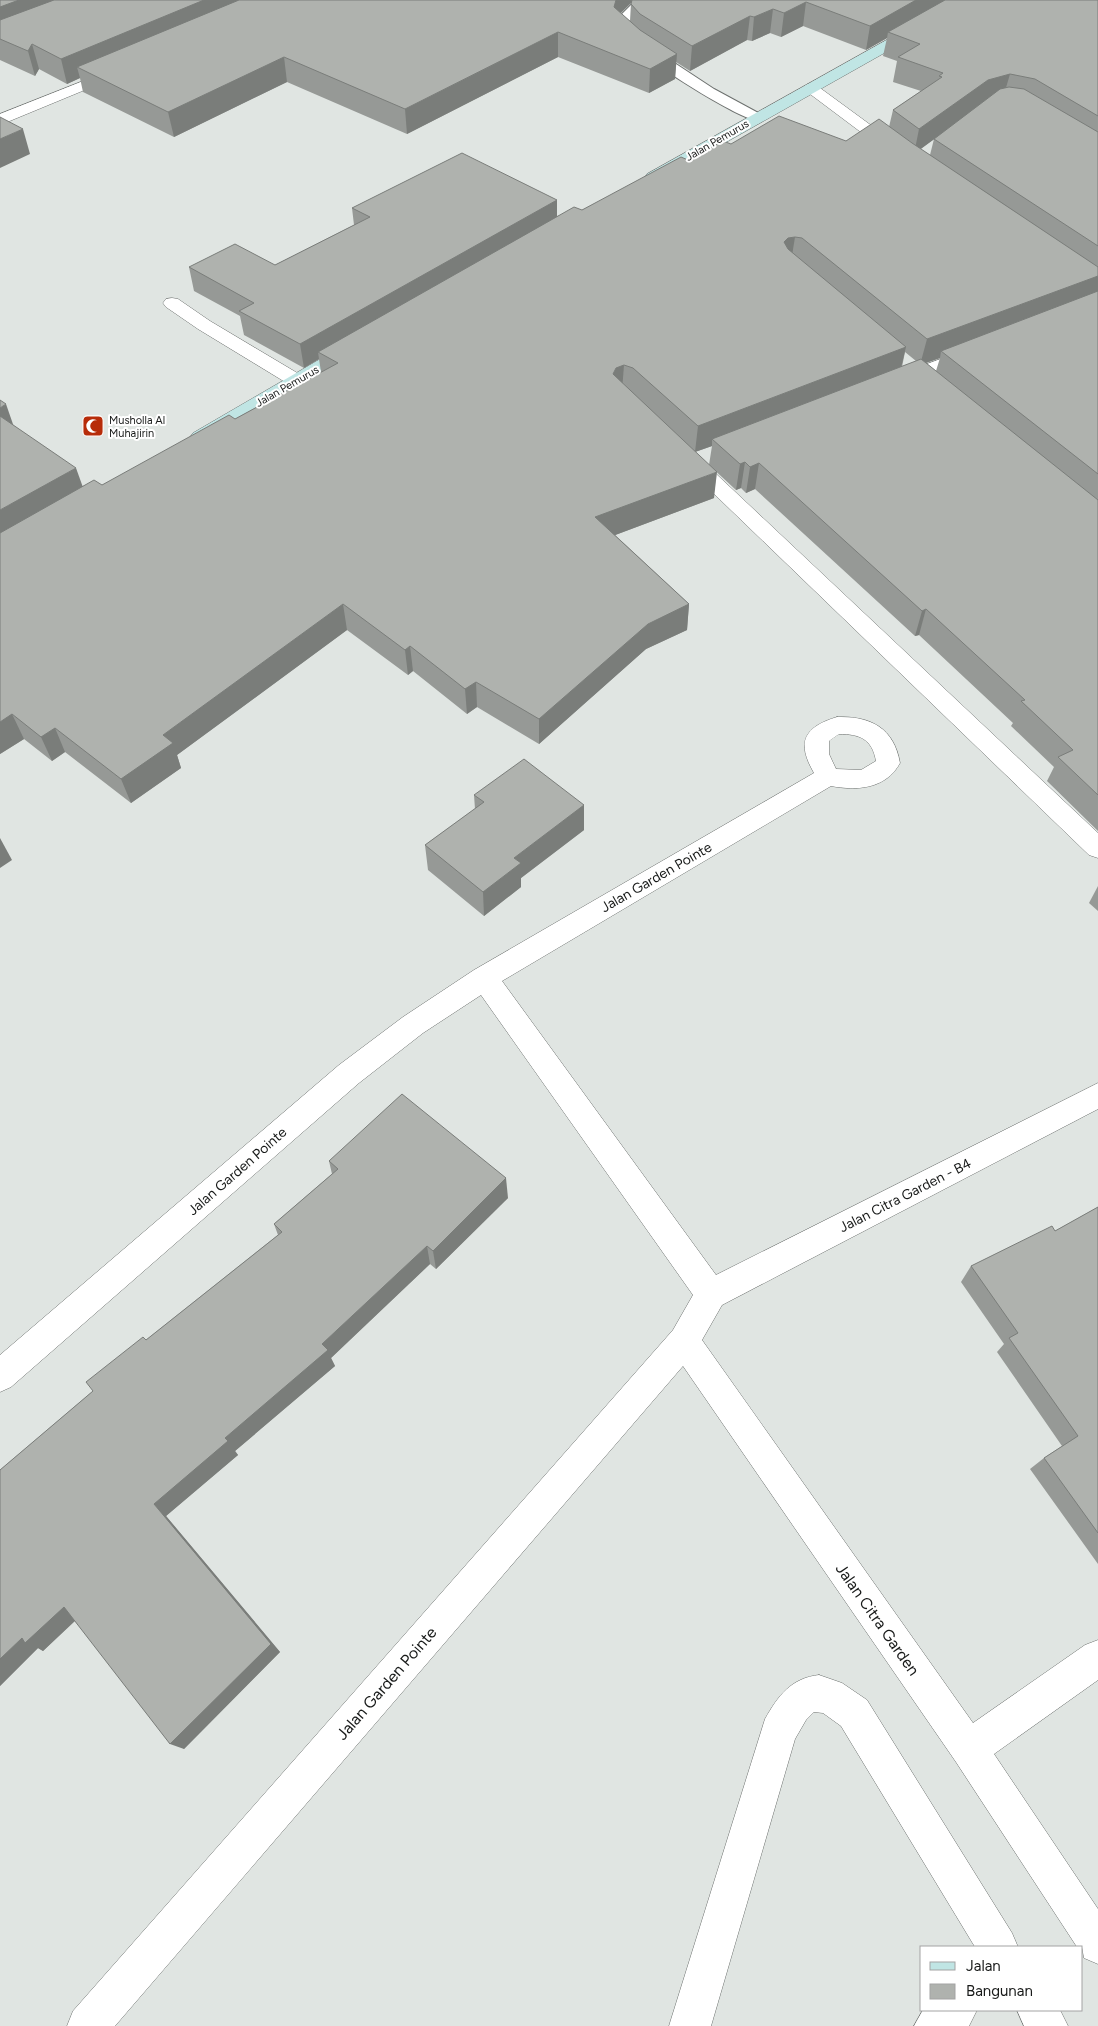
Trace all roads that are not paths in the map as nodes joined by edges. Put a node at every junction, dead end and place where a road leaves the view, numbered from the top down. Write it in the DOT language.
graph roads {
  1 [pos="643,0"];
  2 [pos="968,0"];
  3 [pos="129,66"];
  4 [pos="811,88"];
  5 [pos="757,118"];
  6 [pos="0,120"];
  7 [pos="906,158"];
  8 [pos="635,187"];
  9 [pos="172,302"];
  10 [pos="366,341"];
  11 [pos="989,346"];
  12 [pos="901,362"];
  13 [pos="916,374"];
  14 [pos="297,380"];
  15 [pos="931,386"];
  16 [pos="880,388"];
  17 [pos="671,443"];
  18 [pos="186,445"];
  19 [pos="828,776"];
  20 [pos="1098,848"];
  21 [pos="484,978"];
  22 [pos="1098,1095"];
  23 [pos="712,1294"];
  24 [pos="684,1341"];
  25 [pos="0,1376"];
  26 [pos="1098,1658"];
  27 [pos="969,1749"];
  28 [pos="1098,1944"];
  29 [pos="997,1946"];
  30 [pos="956,2011"];
  31 [pos="1038,2011"];
  32 [pos="88,2026"];
  33 [pos="690,2026"];
  34 [pos="935,2026"];
  35 [pos="1047,2026"];
  1 -- 5 [label="lane"];
  2 -- 4 [label="street, Jalan Pemurus"];
  3 -- 6 [label="street"];
  4 -- 5 [label="street, Jalan Pemurus"];
  4 -- 7 [label="street"];
  5 -- 8 [label="street, Jalan Pemurus"];
  9 -- 14 [label="street"];
  10 -- 14 [label="street, Jalan Pemurus"];
  11 -- 13 [label="street"];
  12 -- 13 [label="street"];
  13 -- 15 [label="street"];
  13 -- 16 [label="street"];
  14 -- 18 [label="street, Jalan Pemurus"];
  17 -- 20 [label="street"];
  19 -- 21 [label="street, Jalan Garden Pointe"];
  21 -- 23 [label="street"];
  21 -- 25 [label="street, Jalan Garden Pointe"];
  22 -- 23 [label="street, Jalan Citra Garden - B4"];
  23 -- 24 [label="street"];
  24 -- 27 [label="street, Jalan Citra Garden"];
  24 -- 32 [label="street, Jalan Garden Pointe"];
  26 -- 27 [label="street"];
  27 -- 28 [label="street, Jalan Citra Garden"];
  29 -- 33 [label="street"];
  30 -- 34 [label="street"];
  31 -- 35 [label="street"];
}
